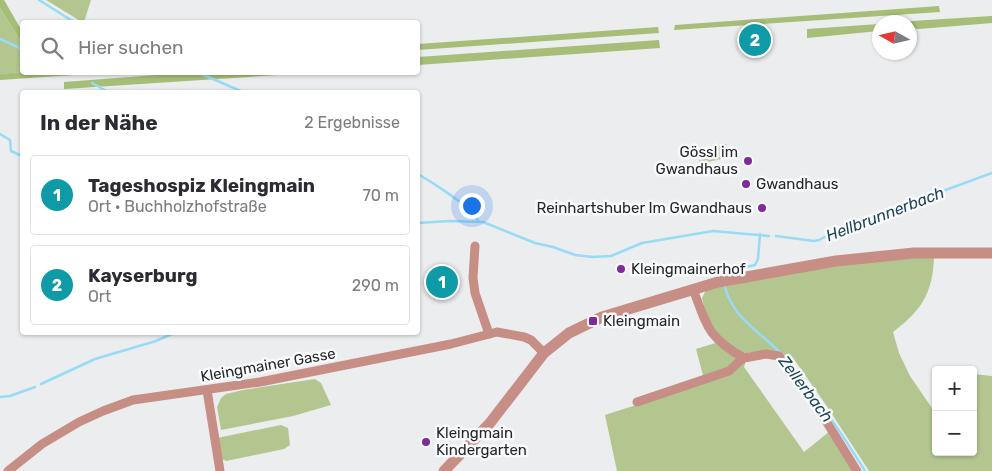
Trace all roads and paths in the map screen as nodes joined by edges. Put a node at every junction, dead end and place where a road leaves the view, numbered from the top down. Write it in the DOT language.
graph roads {
  1 [pos="475,246"];
  2 [pos="992,253"];
  3 [pos="693,289"];
  4 [pos="489,334"];
  5 [pos="544,353"];
  6 [pos="743,358"];
  7 [pos="207,390"];
  8 [pos="637,402"];
  9 [pos="8,471"];
  10 [pos="220,471"];
  11 [pos="444,471"];
  12 [pos="858,471"];
  1 -- 4 [label="street"];
  2 -- 3 [label="street"];
  3 -- 5 [label="street"];
  3 -- 6 [label="street"];
  4 -- 5 [label="street, Kleingmainer Gasse"];
  4 -- 7 [label="street, Kleingmainer Gasse"];
  5 -- 11 [label="street"];
  6 -- 8 [label="street"];
  6 -- 12 [label="street"];
  7 -- 9 [label="street, Kleingmainer Gasse"];
  7 -- 10 [label="street"];
}
